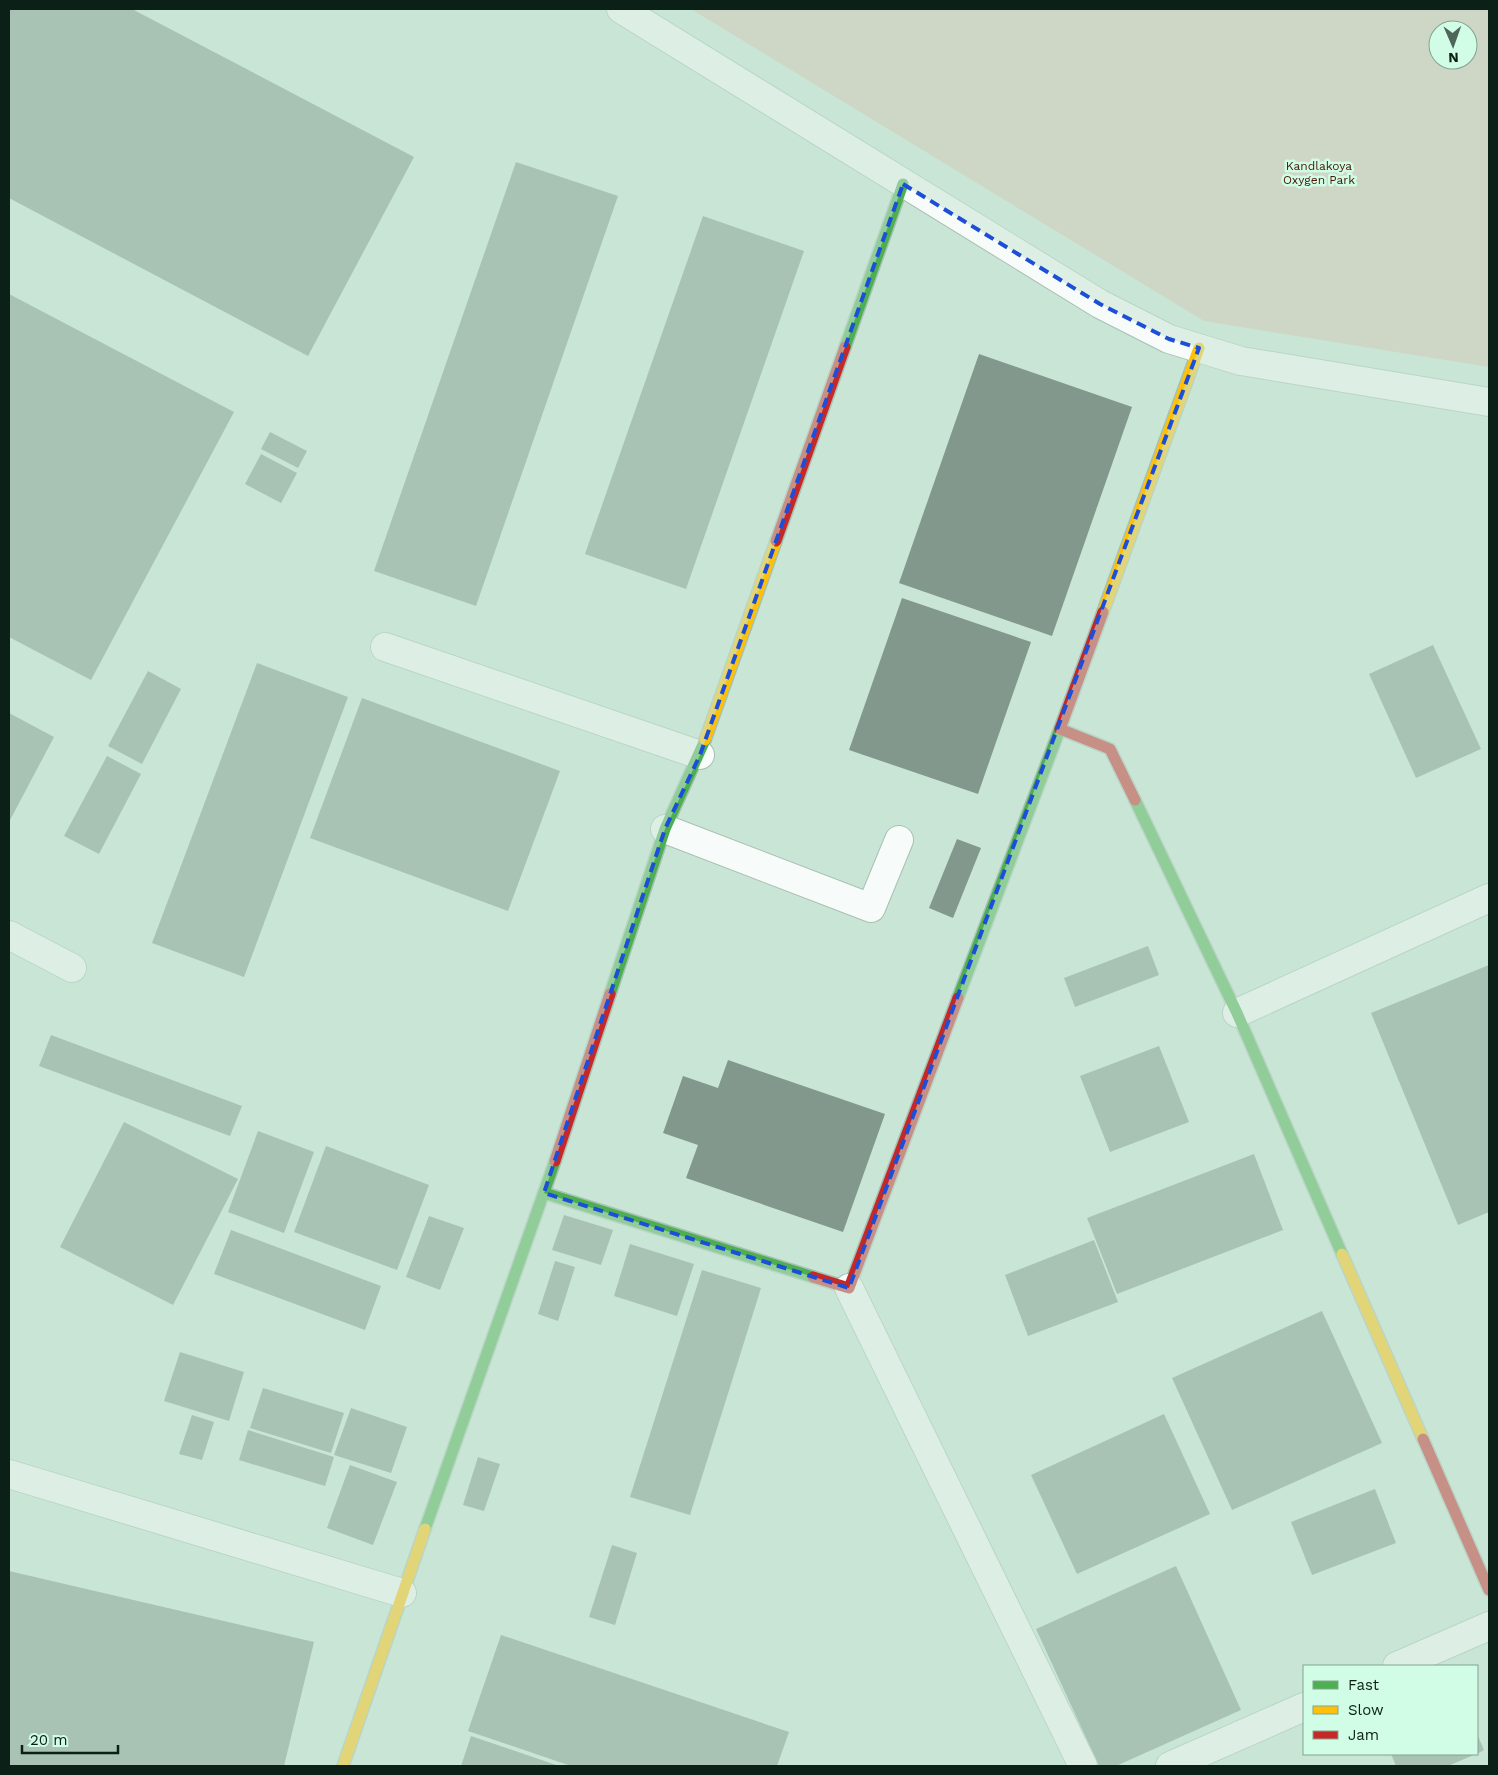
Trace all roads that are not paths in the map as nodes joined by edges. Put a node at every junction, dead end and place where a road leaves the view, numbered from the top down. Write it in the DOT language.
graph roads {
  1 [pos="621,9"];
  2 [pos="903,184"];
  3 [pos="1199,348"];
  4 [pos="1489,402"];
  5 [pos="385,647"];
  6 [pos="1060,729"];
  7 [pos="700,755"];
  8 [pos="665,829"];
  9 [pos="899,840"];
  10 [pos="1489,898"];
  11 [pos="9,936"];
  12 [pos="72,968"];
  13 [pos="1237,1013"];
  14 [pos="544,1193"];
  15 [pos="849,1288"];
  16 [pos="9,1474"];
  17 [pos="1489,1590"];
  18 [pos="402,1593"];
  19 [pos="1489,1626"];
  20 [pos="1400,1665"];
  21 [pos="1303,1707"];
  22 [pos="343,1766"];
  23 [pos="1083,1766"];
  24 [pos="1170,1766"];
  1 -- 2 [label="street"];
  2 -- 3 [label="street"];
  2 -- 7 [label="street"];
  3 -- 4 [label="street"];
  3 -- 6 [label="street"];
  5 -- 7 [label="street"];
  6 -- 13 [label="street"];
  6 -- 15 [label="street"];
  7 -- 8 [label="street"];
  8 -- 9 [label="street"];
  8 -- 14 [label="street"];
  10 -- 13 [label="street"];
  11 -- 12 [label="street"];
  13 -- 17 [label="street"];
  14 -- 15 [label="street"];
  14 -- 18 [label="street"];
  15 -- 23 [label="street"];
  16 -- 18 [label="street"];
  18 -- 22 [label="street"];
  19 -- 20 [label="street"];
  21 -- 24 [label="street"];
}
